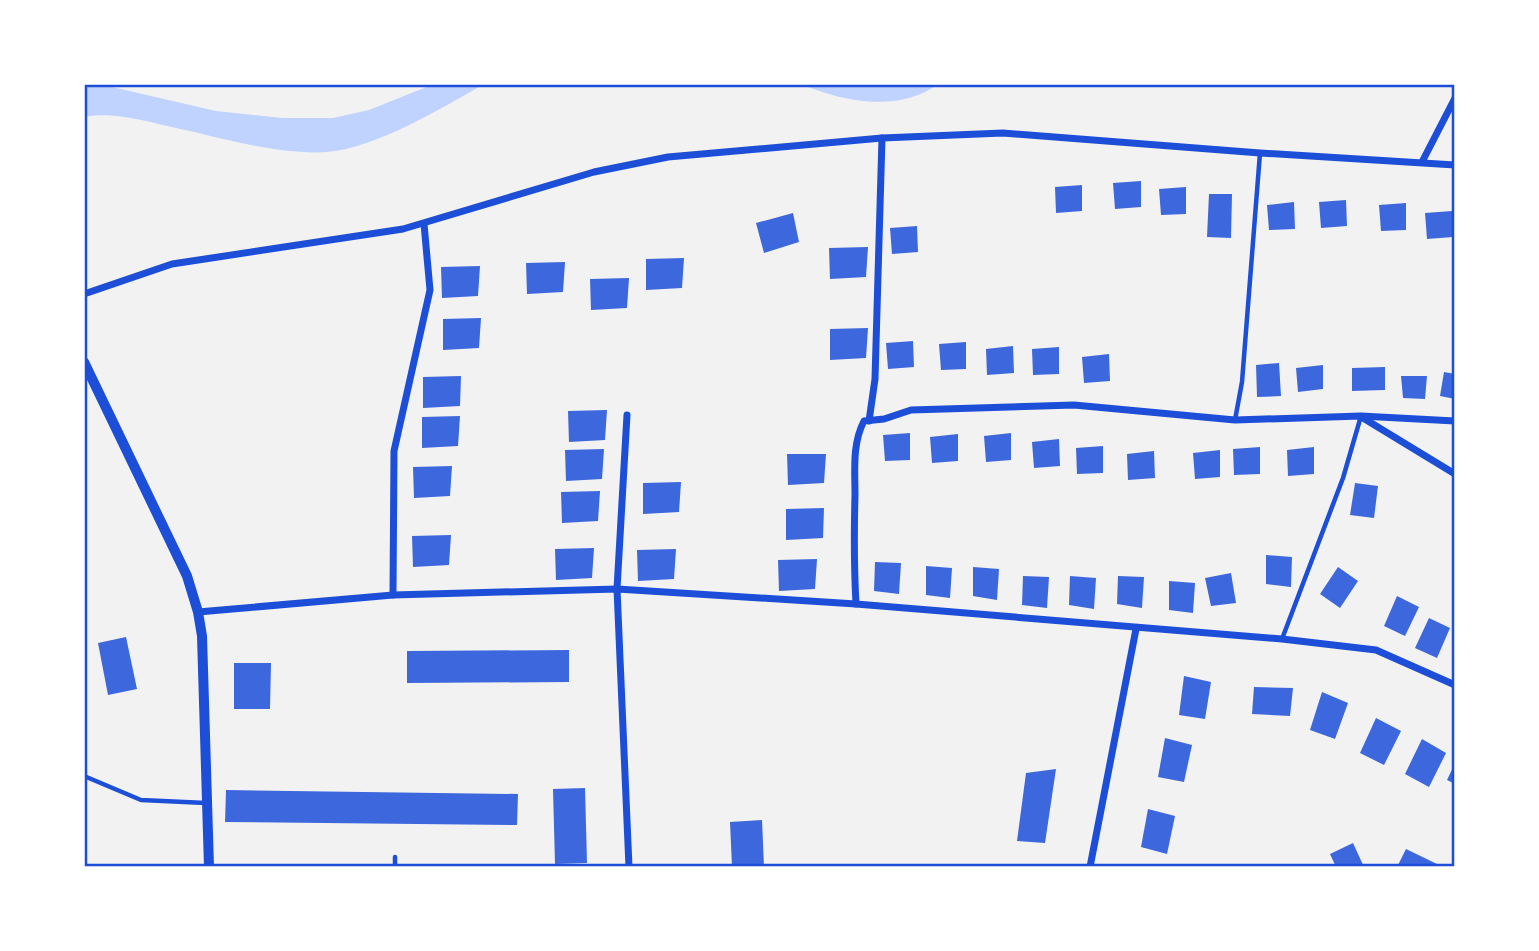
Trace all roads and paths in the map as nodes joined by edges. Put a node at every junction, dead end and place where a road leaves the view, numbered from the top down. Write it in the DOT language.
graph roads {
  1 [pos="1455,98"];
  2 [pos="882,138"];
  3 [pos="1260,153"];
  4 [pos="1422,162"];
  5 [pos="1455,165"];
  6 [pos="424,224"];
  7 [pos="84,293"];
  8 [pos="84,362"];
  9 [pos="627,415"];
  10 [pos="1361,416"];
  11 [pos="1235,420"];
  12 [pos="869,421"];
  13 [pos="1455,422"];
  14 [pos="1455,474"];
  15 [pos="617,589"];
  16 [pos="393,595"];
  17 [pos="856,604"];
  18 [pos="198,612"];
  19 [pos="1136,629"];
  20 [pos="1282,639"];
  21 [pos="1455,685"];
  22 [pos="84,776"];
  23 [pos="207,803"];
  24 [pos="395,857"];
  25 [pos="209,867"];
  26 [pos="395,867"];
  27 [pos="629,867"];
  28 [pos="1090,867"];
  1 -- 4 [label="street"];
  2 -- 3 [label="street"];
  2 -- 6 [label="street"];
  2 -- 12 [label="street"];
  3 -- 4 [label="street"];
  3 -- 11 [label="lane"];
  4 -- 5 [label="street"];
  6 -- 7 [label="street"];
  6 -- 16 [label="street"];
  8 -- 18 [label="street"];
  9 -- 15 [label="street"];
  10 -- 11 [label="street"];
  10 -- 13 [label="street"];
  10 -- 14 [label="street"];
  10 -- 20 [label="lane"];
  11 -- 12 [label="street"];
  12 -- 17 [label="street"];
  15 -- 16 [label="street"];
  15 -- 17 [label="street"];
  15 -- 27 [label="street"];
  16 -- 18 [label="street"];
  17 -- 19 [label="street"];
  18 -- 23 [label="street"];
  19 -- 20 [label="street"];
  19 -- 28 [label="street"];
  20 -- 21 [label="street"];
  22 -- 23 [label="lane"];
  23 -- 25 [label="street"];
  24 -- 26 [label="lane"];
}
